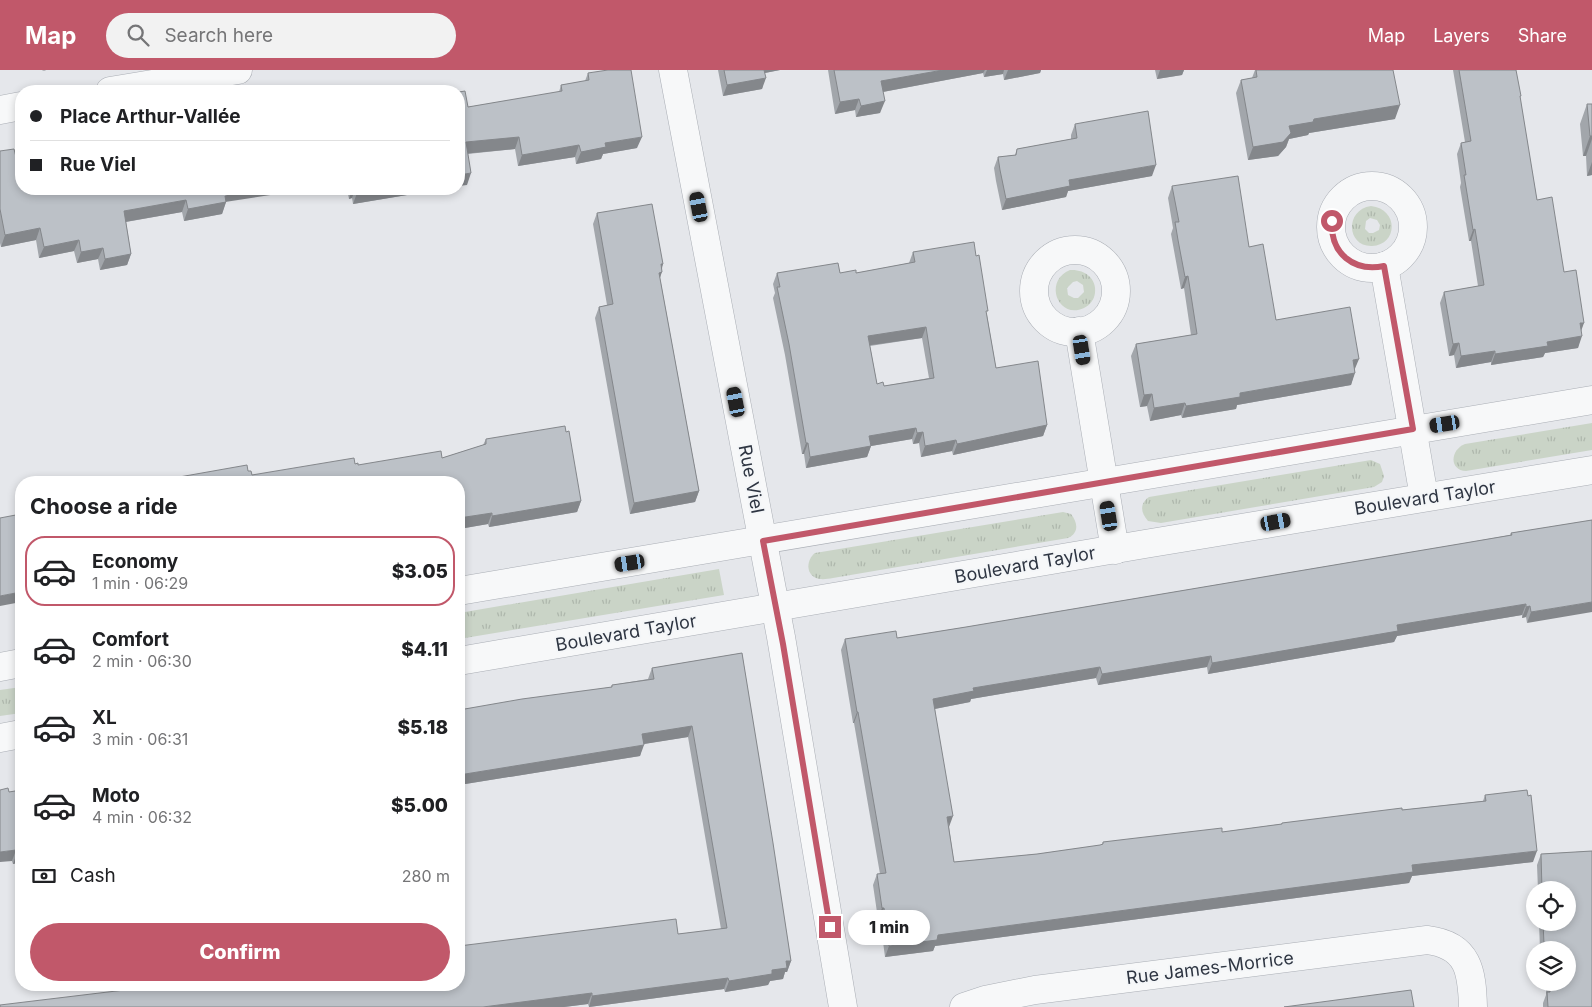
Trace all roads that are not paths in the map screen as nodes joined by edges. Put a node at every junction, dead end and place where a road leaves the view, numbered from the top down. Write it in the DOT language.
graph roads {
  1 [pos="238,70"];
  2 [pos="673,70"];
  3 [pos="147,85"];
  4 [pos="15,107"];
  5 [pos="0,110"];
  6 [pos="1384,266"];
  7 [pos="1079,332"];
  8 [pos="1592,400"];
  9 [pos="1413,429"];
  10 [pos="1592,470"];
  11 [pos="1104,482"];
  12 [pos="1424,498"];
  13 [pos="763,541"];
  14 [pos="1115,550"];
  15 [pos="465,590"];
  16 [pos="776,608"];
  17 [pos="465,660"];
  18 [pos="15,665"];
  19 [pos="0,667"];
  20 [pos="15,735"];
  21 [pos="0,738"];
  22 [pos="843,1007"];
  23 [pos="964,1007"];
  24 [pos="1473,1007"];
  1 -- 3 [label="street"];
  2 -- 13 [label="street, Rue Viel"];
  4 -- 5 [label="street"];
  6 -- 9 [label="street"];
  7 -- 11 [label="street"];
  8 -- 9 [label="street"];
  9 -- 11 [label="street"];
  9 -- 12 [label="street"];
  10 -- 12 [label="street, Boulevard Taylor"];
  11 -- 13 [label="street"];
  11 -- 14 [label="street"];
  12 -- 14 [label="street, Boulevard Taylor"];
  13 -- 15 [label="street"];
  13 -- 16 [label="street, Rue Viel"];
  14 -- 16 [label="street, Boulevard Taylor"];
  16 -- 17 [label="street, Boulevard Taylor"];
  16 -- 22 [label="street, Rue Viel"];
  18 -- 19 [label="street"];
  20 -- 21 [label="street"];
  23 -- 24 [label="street, Rue James-Morrice"];
}
